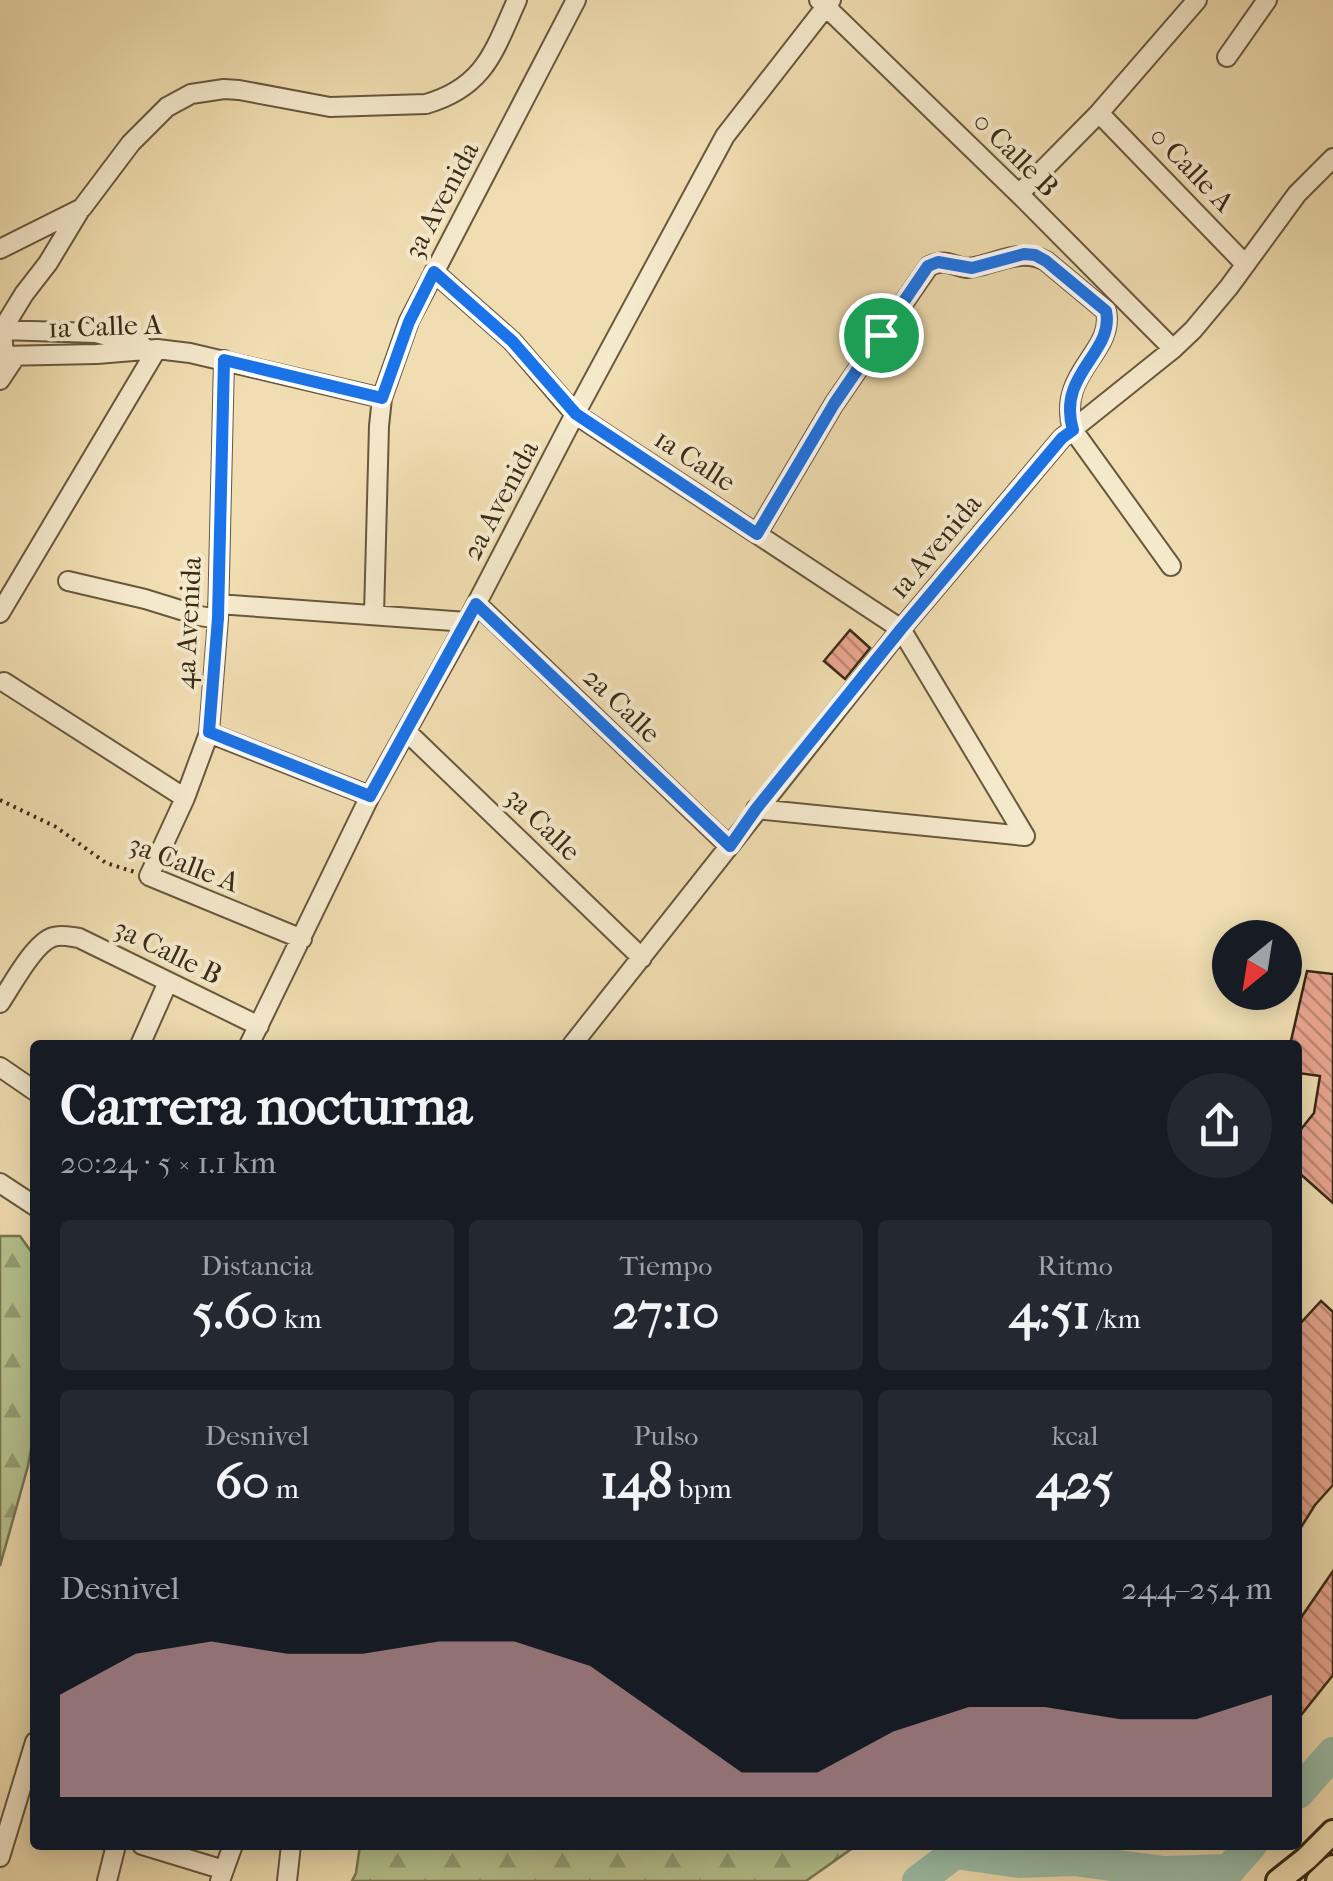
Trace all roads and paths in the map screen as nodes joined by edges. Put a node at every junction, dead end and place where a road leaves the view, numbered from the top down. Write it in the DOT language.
graph roads {
  1 [pos="518,0"];
  2 [pos="576,0"];
  3 [pos="1197,0"];
  4 [pos="1267,0"];
  5 [pos="825,2"];
  6 [pos="1227,57"];
  7 [pos="1099,112"];
  8 [pos="1333,158"];
  9 [pos="1019,194"];
  10 [pos="82,208"];
  11 [pos="0,249"];
  12 [pos="1245,264"];
  13 [pos="434,272"];
  14 [pos="1,330"];
  15 [pos="156,349"];
  16 [pos="1172,349"];
  17 [pos="7,356"];
  18 [pos="224,360"];
  19 [pos="0,380"];
  20 [pos="382,398"];
  21 [pos="576,414"];
  22 [pos="1073,430"];
  23 [pos="757,534"];
  24 [pos="1171,566"];
  25 [pos="68,581"];
  26 [pos="476,604"];
  27 [pos="218,611"];
  28 [pos="0,613"];
  29 [pos="374,615"];
  30 [pos="467,622"];
  31 [pos="901,629"];
  32 [pos="4,682"];
  33 [pos="406,730"];
  34 [pos="209,732"];
  35 [pos="370,796"];
  36 [pos="185,798"];
  37 [pos="0,800"];
  38 [pos="756,809"];
  39 [pos="730,846"];
  40 [pos="149,876"];
  41 [pos="302,939"];
  42 [pos="642,958"];
  43 [pos="168,982"];
  44 [pos="0,1003"];
  45 [pos="259,1026"];
  46 [pos="142,1040"];
  47 [pos="252,1040"];
  48 [pos="576,1040"];
  49 [pos="0,1068"];
  50 [pos="30,1088"];
  51 [pos="0,1183"];
  52 [pos="30,1203"];
  53 [pos="30,1759"];
  54 [pos="16,1807"];
  55 [pos="30,1811"];
  56 [pos="1333,1832"];
  57 [pos="115,1850"];
  58 [pos="155,1850"];
  59 [pos="231,1850"];
  60 [pos="291,1850"];
  61 [pos="0,1857"];
  62 [pos="1333,1867"];
  63 [pos="222,1876"];
  64 [pos="107,1881"];
  65 [pos="287,1881"];
  66 [pos="1278,1881"];
  67 [pos="1318,1881"];
  1 -- 10 [label="street"];
  2 -- 13 [label="street, 3a Avenida"];
  3 -- 7 [label="street"];
  4 -- 6 [label="street"];
  5 -- 9 [label="street, 0 Calle B"];
  5 -- 21 [label="street, 2a Avenida"];
  7 -- 9 [label="street"];
  7 -- 12 [label="street, 0 Calle A"];
  8 -- 12 [label="street, 1a Avenida"];
  9 -- 16 [label="street, 0 Calle B"];
  10 -- 11 [label="street"];
  10 -- 14 [label="street"];
  12 -- 16 [label="street, 1a Avenida"];
  13 -- 20 [label="street, 3a Avenida"];
  13 -- 21 [label="street, 1a Calle"];
  14 -- 15 [label="street"];
  14 -- 17 [label="street"];
  15 -- 17 [label="street, 1a Calle A"];
  15 -- 18 [label="street, 1a Calle A"];
  15 -- 28 [label="street"];
  16 -- 22 [label="street, 1a Avenida"];
  17 -- 19 [label="street"];
  18 -- 20 [label="street, 1a Calle A"];
  18 -- 27 [label="street, 4a Avenida"];
  20 -- 29 [label="street, 3a Avenida"];
  21 -- 23 [label="street, 1a Calle"];
  21 -- 26 [label="street, 2a Avenida"];
  22 -- 23 [label="street"];
  22 -- 24 [label="street"];
  22 -- 31 [label="street, 1a Avenida"];
  23 -- 31 [label="street, 1a Calle"];
  25 -- 27 [label="street"];
  26 -- 30 [label="street, 2a Avenida"];
  26 -- 39 [label="street, 2a Calle"];
  27 -- 29 [label="street"];
  27 -- 34 [label="street, 4a Avenida"];
  29 -- 30 [label="street"];
  30 -- 33 [label="street, 2a Avenida"];
  31 -- 38 [label="street, 1a Avenida"];
  31 -- 38 [label="street, 1a Calle"];
  32 -- 36 [label="street"];
  33 -- 35 [label="street, 2a Avenida"];
  33 -- 42 [label="street, 3a Calle"];
  34 -- 35 [label="street"];
  34 -- 36 [label="street, 4a Avenida"];
  35 -- 41 [label="street, 2a Avenida"];
  36 -- 40 [label="street, 4a Avenida"];
  37 -- 40 [label="path, 3a Calle A"];
  38 -- 39 [label="street, 1a Avenida"];
  39 -- 42 [label="street, 1a Avenida"];
  40 -- 41 [label="street, 3a Calle A"];
  41 -- 45 [label="street, 2a Avenida"];
  42 -- 48 [label="street, 1a Avenida"];
  43 -- 44 [label="street, 3a Calle B"];
  43 -- 45 [label="street, 3a Calle B"];
  43 -- 46 [label="street"];
  45 -- 47 [label="street, 2a Avenida"];
  49 -- 50 [label="street"];
  51 -- 52 [label="street"];
  53 -- 54 [label="street"];
  54 -- 55 [label="street"];
  54 -- 61 [label="street"];
  56 -- 66 [label="main road"];
  57 -- 64 [label="street"];
  58 -- 63 [label="street"];
  59 -- 63 [label="street"];
  60 -- 65 [label="street"];
  62 -- 67 [label="main road"];
}
